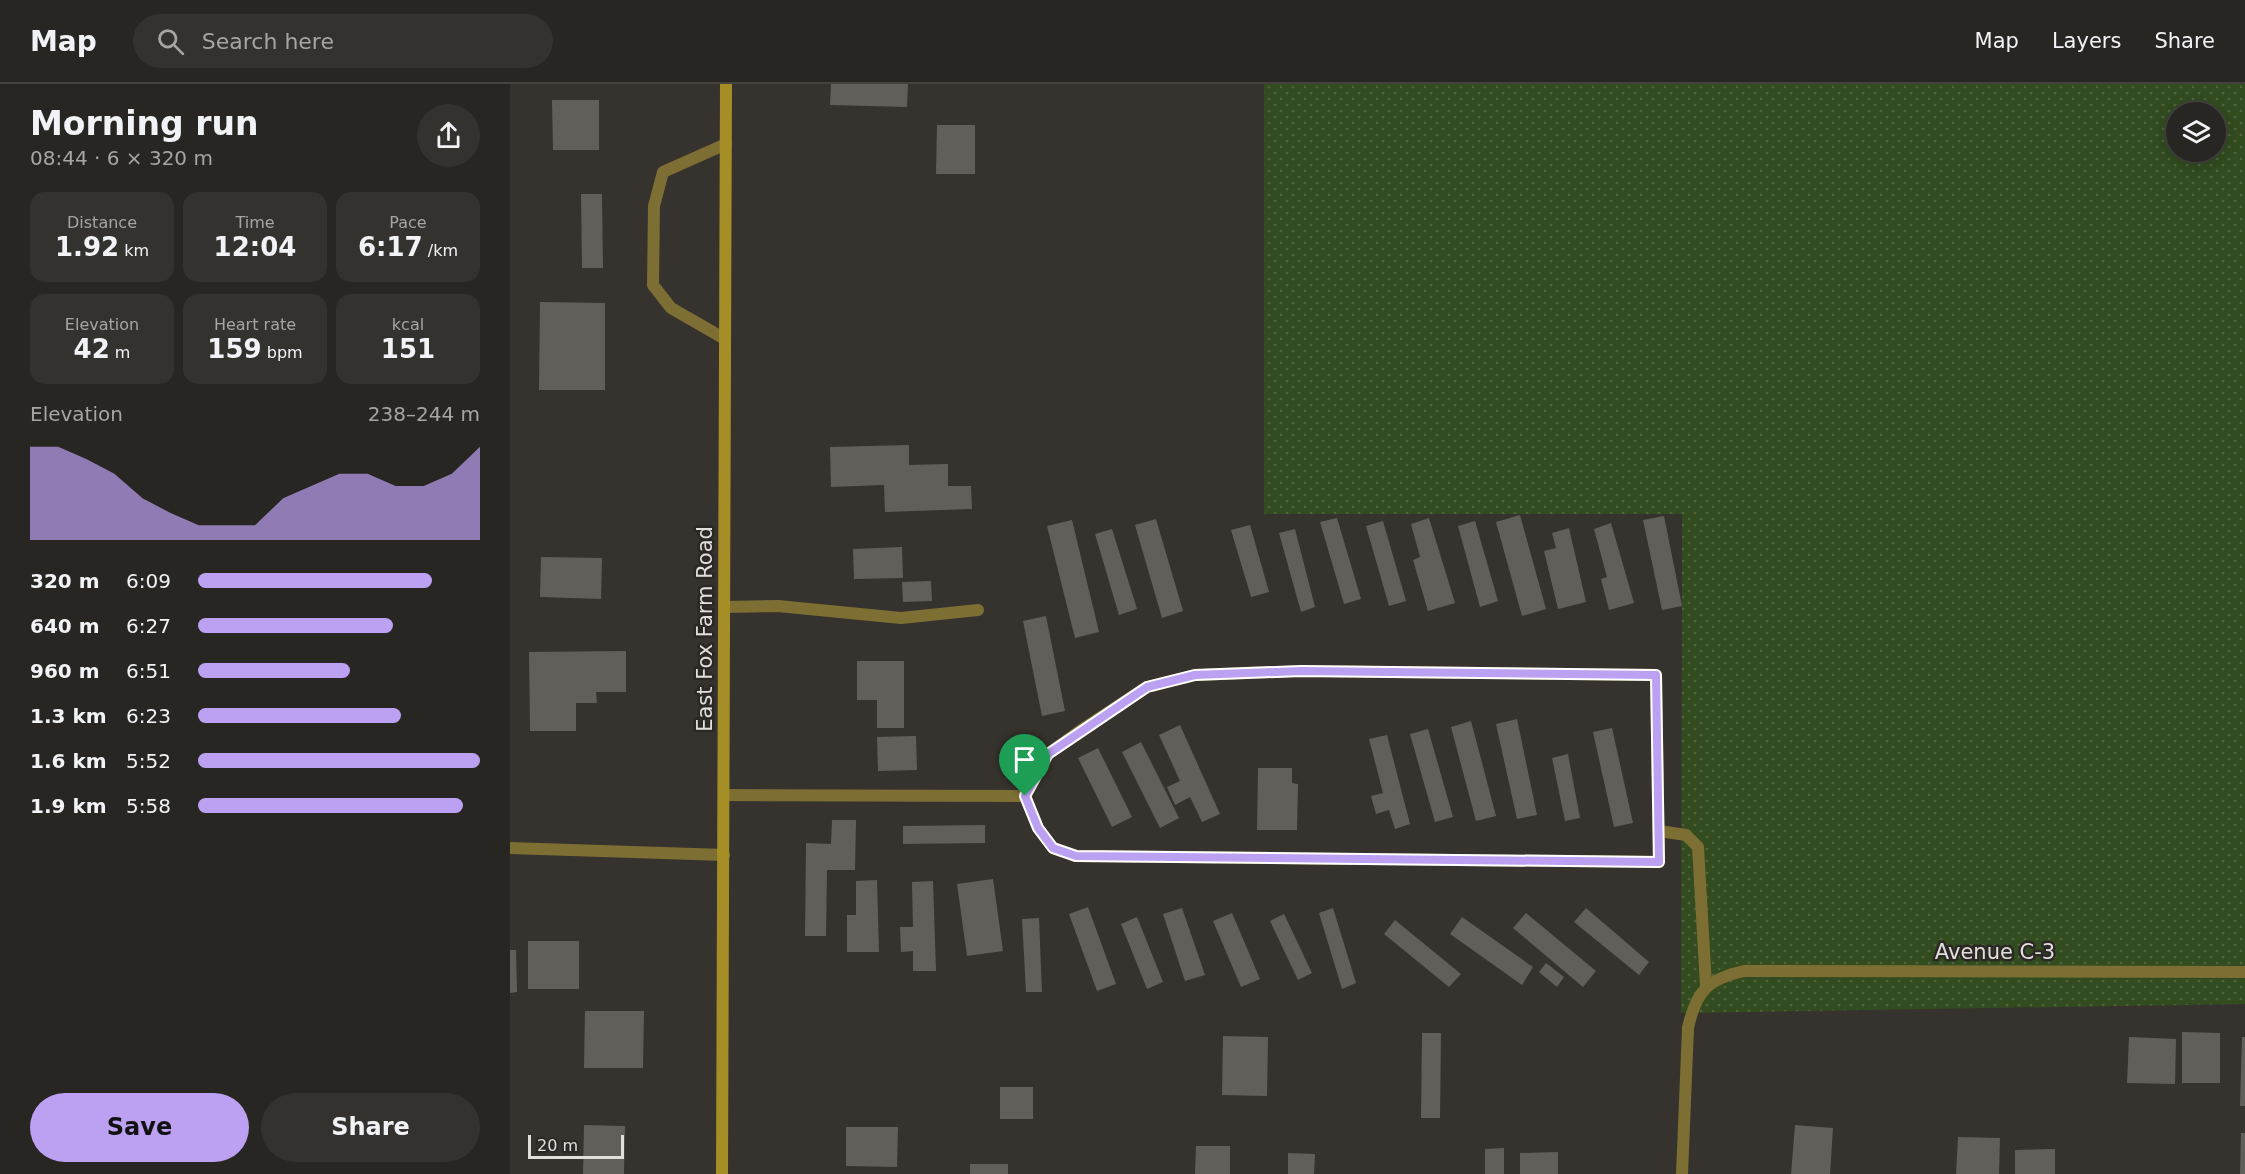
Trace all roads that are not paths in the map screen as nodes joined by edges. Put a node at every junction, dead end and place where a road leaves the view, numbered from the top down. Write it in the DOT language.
graph roads {
  1 [pos="726,84"];
  2 [pos="726,144"];
  3 [pos="726,339"];
  4 [pos="724,607"];
  5 [pos="978,610"];
  6 [pos="724,795"];
  7 [pos="1025,796"];
  8 [pos="1659,831"];
  9 [pos="510,848"];
  10 [pos="724,855"];
  11 [pos="2245,972"];
  12 [pos="1706,986"];
  13 [pos="722,1174"];
  14 [pos="1682,1174"];
  1 -- 2 [label="main road, East Fox Farm Road"];
  2 -- 3 [label="main road, East Fox Farm Road"];
  2 -- 3 [label="street"];
  3 -- 4 [label="main road, East Fox Farm Road"];
  4 -- 5 [label="street"];
  4 -- 6 [label="main road, East Fox Farm Road"];
  6 -- 7 [label="street"];
  6 -- 10 [label="main road, East Fox Farm Road"];
  7 -- 8 [label="street"];
  7 -- 8 [label="street"];
  8 -- 12 [label="street"];
  9 -- 10 [label="street"];
  10 -- 13 [label="main road, East Fox Farm Road"];
  11 -- 12 [label="street, Avenue C-3"];
  12 -- 14 [label="street"];
}
